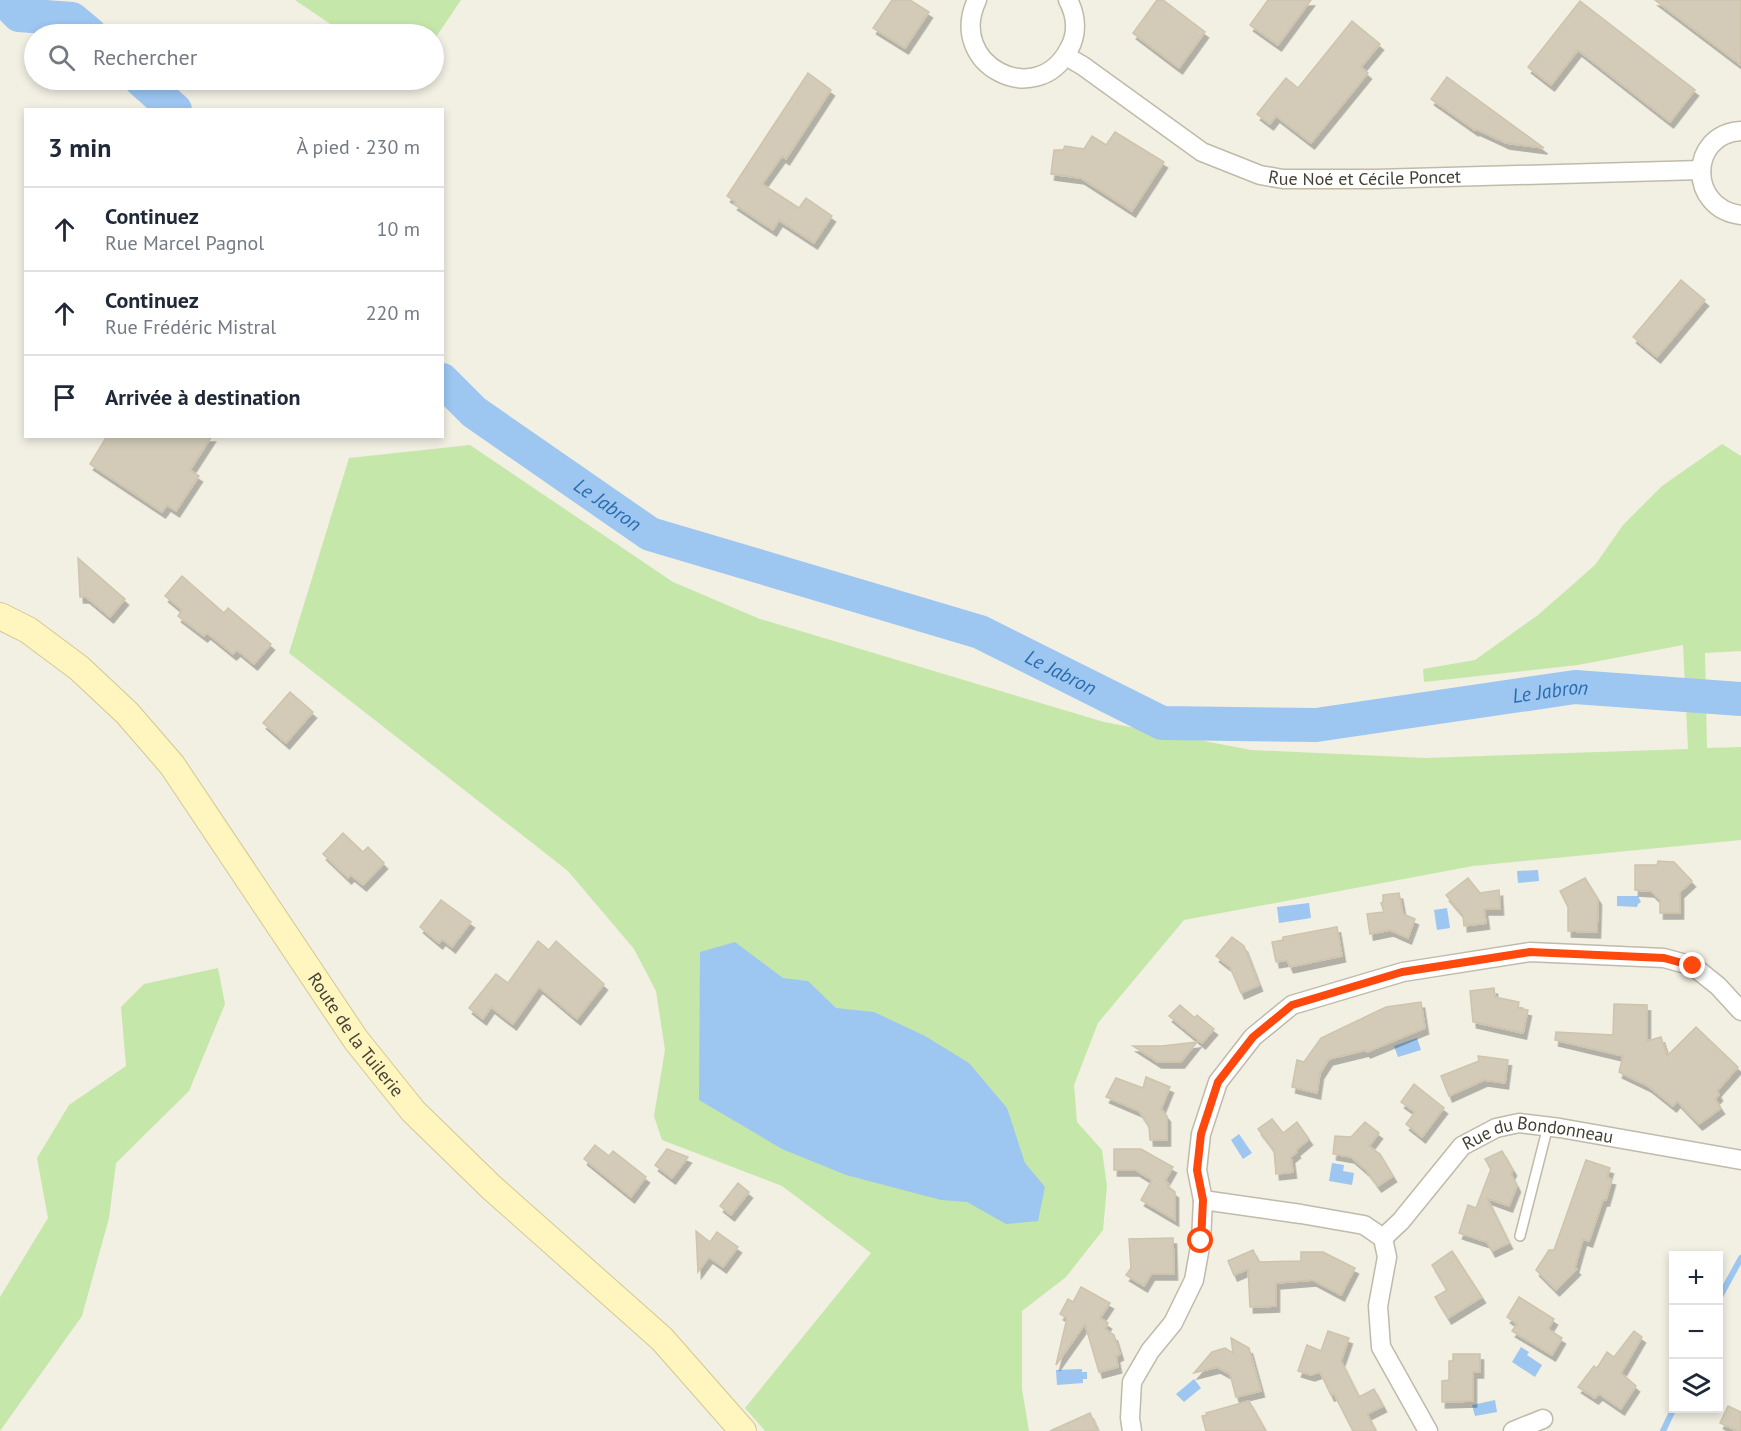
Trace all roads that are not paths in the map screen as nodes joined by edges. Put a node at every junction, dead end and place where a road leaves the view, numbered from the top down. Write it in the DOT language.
graph roads {
  1 [pos="977,0"];
  2 [pos="1068,0"];
  3 [pos="1066,56"];
  4 [pos="1741,131"];
  5 [pos="1701,170"];
  6 [pos="1741,215"];
  7 [pos="0,616"];
  8 [pos="1741,1011"];
  9 [pos="1548,1126"];
  10 [pos="1740,1155"];
  11 [pos="1203,1200"];
  12 [pos="1520,1236"];
  13 [pos="1383,1238"];
  14 [pos="1543,1419"];
  15 [pos="743,1431"];
  16 [pos="1132,1431"];
  17 [pos="1428,1431"];
  18 [pos="1513,1431"];
  1 -- 3 [label="street"];
  2 -- 3 [label="street"];
  3 -- 5 [label="street, Rue Noé et Cécile Poncet"];
  4 -- 5 [label="street"];
  5 -- 6 [label="street"];
  7 -- 15 [label="main road, Route de la Tuilerie"];
  8 -- 11 [label="street"];
  9 -- 10 [label="street, Rue du Bondonneau"];
  9 -- 12 [label="lane"];
  9 -- 13 [label="street, Rue du Bondonneau"];
  11 -- 13 [label="street"];
  11 -- 16 [label="street"];
  13 -- 17 [label="street"];
  14 -- 18 [label="street"];
}
